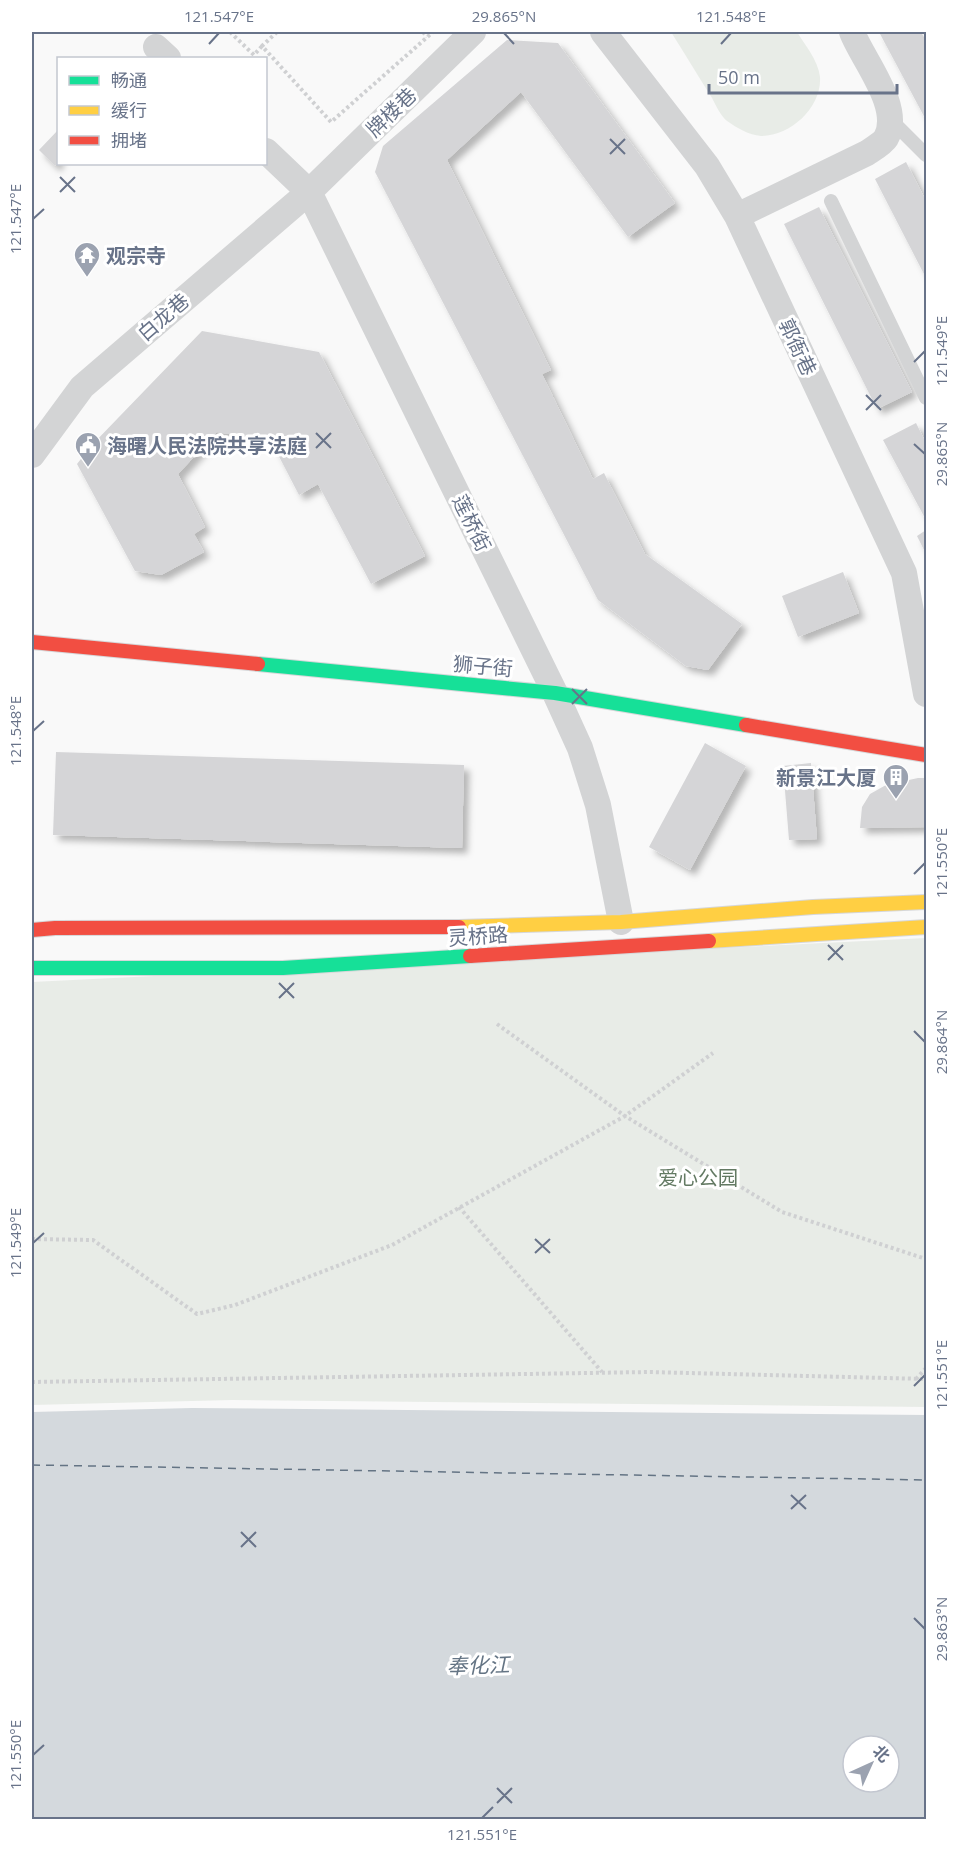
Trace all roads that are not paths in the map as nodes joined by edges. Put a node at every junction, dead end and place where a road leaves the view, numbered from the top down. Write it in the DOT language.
graph roads {
  1 [pos="473,32"];
  2 [pos="603,32"];
  3 [pos="852,32"];
  4 [pos="890,119"];
  5 [pos="267,152"];
  6 [pos="927,155"];
  7 [pos="309,192"];
  8 [pos="831,201"];
  9 [pos="737,216"];
  10 [pos="927,398"];
  11 [pos="32,455"];
  12 [pos="32,642"];
  13 [pos="555,693"];
  14 [pos="927,694"];
  15 [pos="927,755"];
  16 [pos="927,902"];
  17 [pos="621,922"];
  18 [pos="927,927"];
  19 [pos="32,930"];
  20 [pos="32,968"];
  1 -- 7 [label="street, 牌楼巷"];
  2 -- 9 [label="street, 郭衙巷"];
  3 -- 4 [label="street"];
  4 -- 6 [label="lane"];
  4 -- 9 [label="street"];
  5 -- 7 [label="street, 莲桥街"];
  7 -- 11 [label="street, 白龙巷"];
  7 -- 13 [label="street, 莲桥街"];
  8 -- 10 [label="lane"];
  9 -- 14 [label="street, 郭衙巷"];
  12 -- 13 [label="main road, 狮子街"];
  13 -- 15 [label="main road, 狮子街"];
  13 -- 17 [label="street, 莲桥街"];
  16 -- 17 [label="main road, 灵桥路"];
  17 -- 19 [label="main road, 灵桥路"];
  18 -- 20 [label="main road, 灵桥路"];
}
